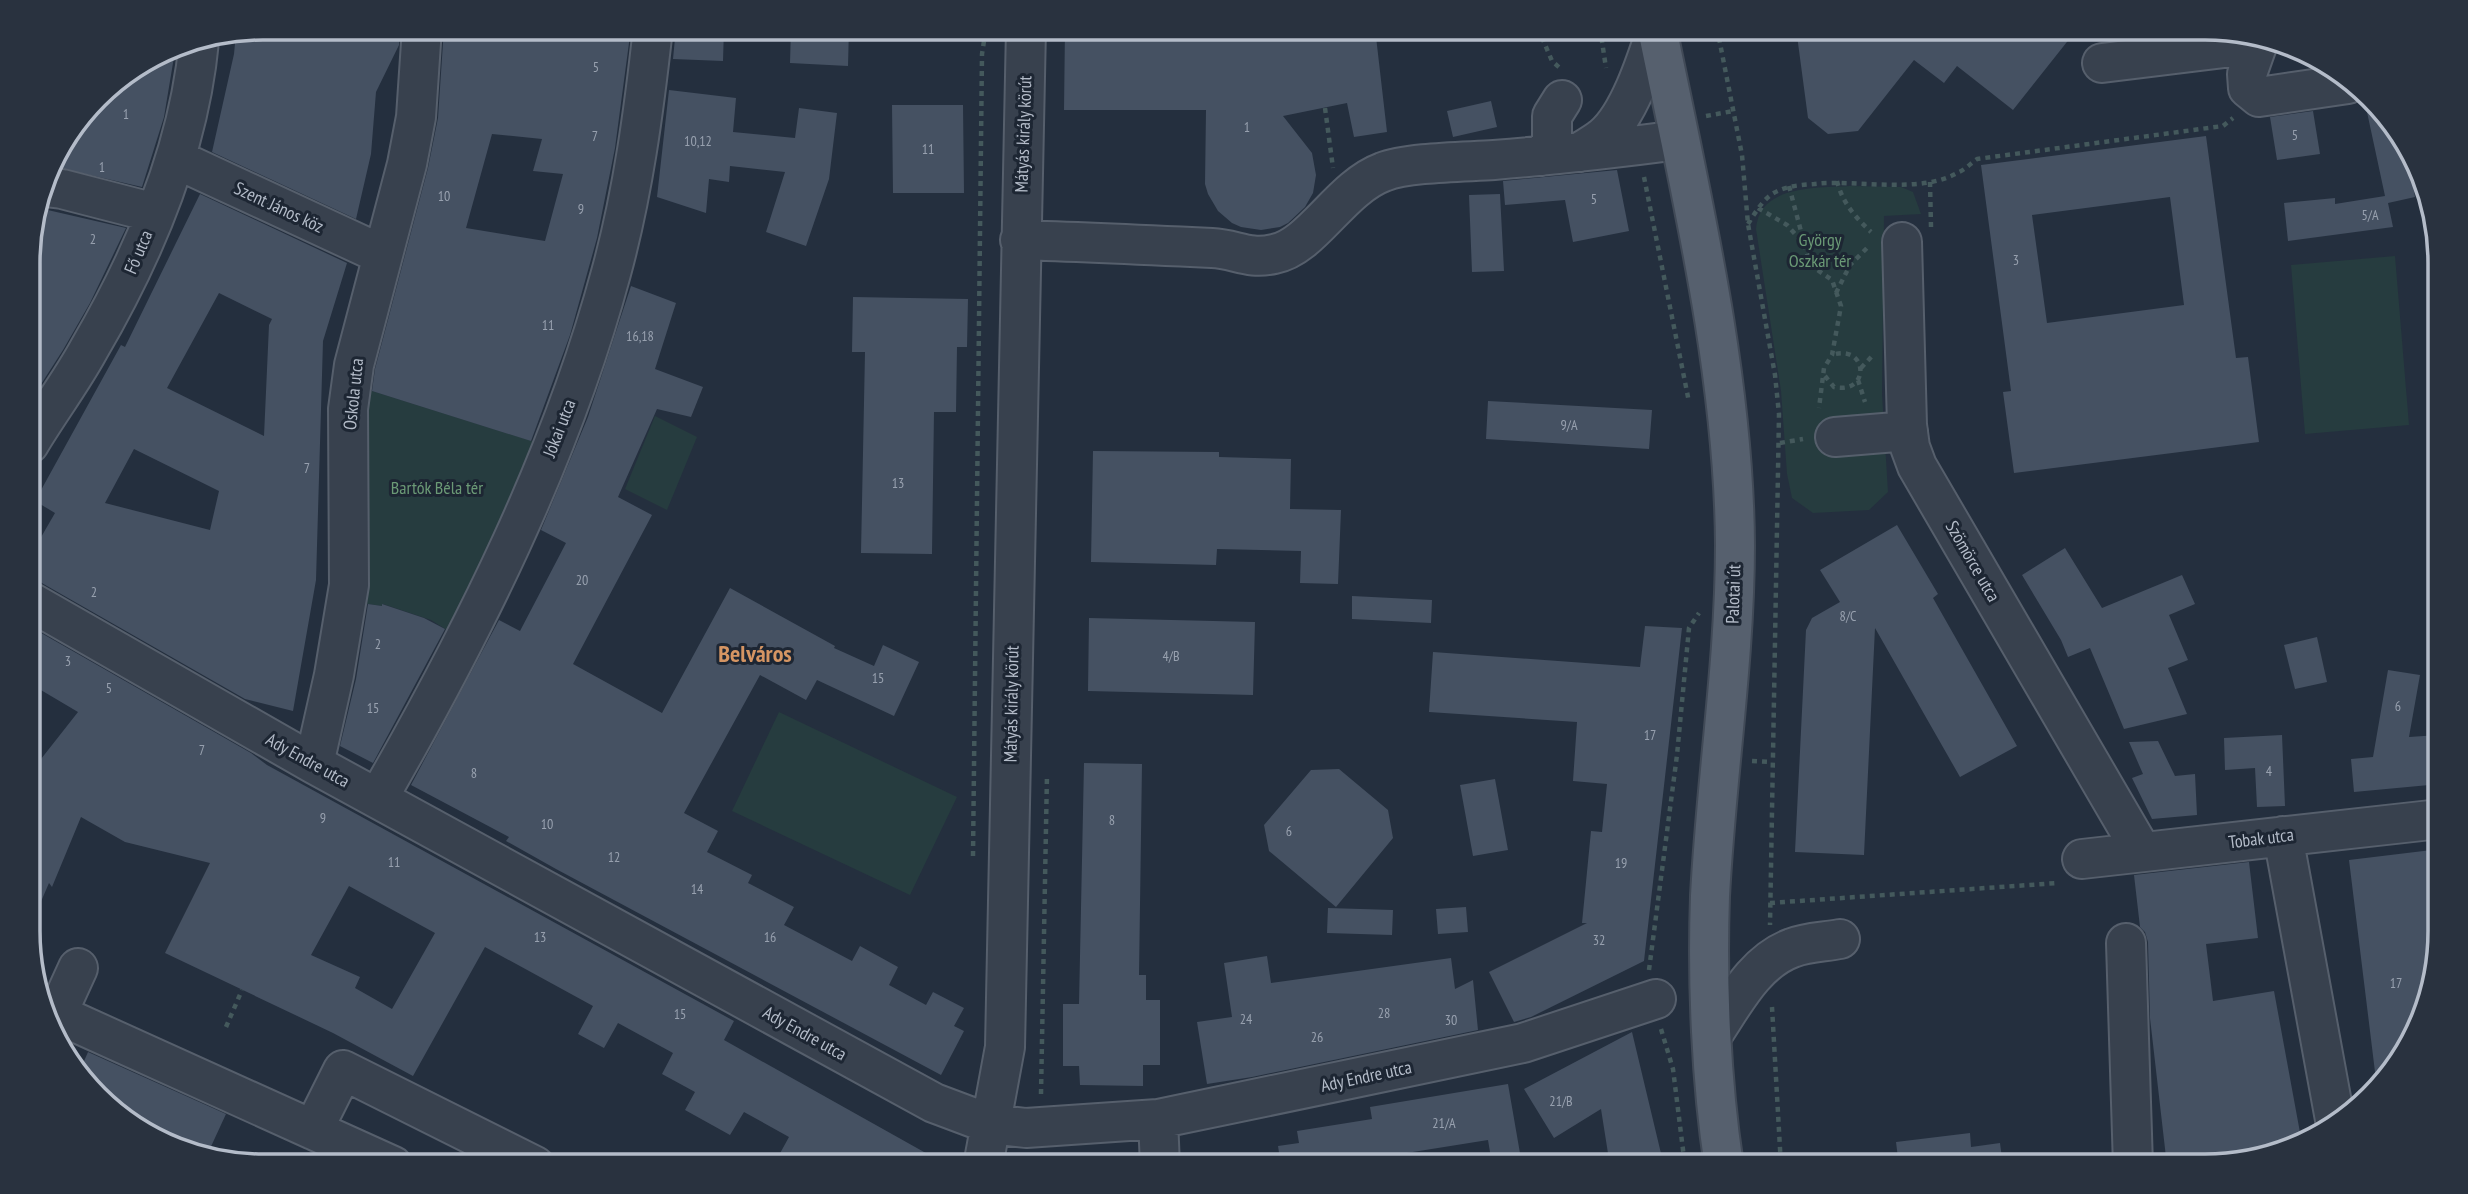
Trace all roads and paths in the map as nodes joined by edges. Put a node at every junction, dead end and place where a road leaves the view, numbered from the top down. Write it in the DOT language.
graph roads {
  1 [pos="1543,40"];
  2 [pos="1653,40"];
  3 [pos="1659,40"];
  4 [pos="1719,40"];
  5 [pos="421,41"];
  6 [pos="652,41"];
  7 [pos="984,41"];
  8 [pos="1026,41"];
  9 [pos="2243,44"];
  10 [pos="2256,47"];
  11 [pos="198,50"];
  12 [pos="2102,63"];
  13 [pos="1562,85"];
  14 [pos="2340,85"];
  15 [pos="2259,97"];
  16 [pos="1325,108"];
  17 [pos="1679,140"];
  18 [pos="1580,152"];
  19 [pos="1541,156"];
  20 [pos="176,159"];
  21 [pos="1334,179"];
  22 [pos="1837,181"];
  23 [pos="1930,182"];
  24 [pos="1788,186"];
  25 [pos="54,188"];
  26 [pos="1758,208"];
  27 [pos="150,211"];
  28 [pos="1652,214"];
  29 [pos="1748,224"];
  30 [pos="1905,239"];
  31 [pos="1020,240"];
  32 [pos="1804,243"];
  33 [pos="383,255"];
  34 [pos="1836,293"];
  35 [pos="1832,355"];
  36 [pos="1824,368"];
  37 [pos="1691,412"];
  38 [pos="41,426"];
  39 [pos="1821,428"];
  40 [pos="1908,430"];
  41 [pos="1780,443"];
  42 [pos="40,608"];
  43 [pos="1699,611"];
  44 [pos="314,764"];
  45 [pos="378,798"];
  46 [pos="2428,820"];
  47 [pos="2283,836"];
  48 [pos="2142,852"];
  49 [pos="973,869"];
  50 [pos="2076,871"];
  51 [pos="1770,903"];
  52 [pos="1840,939"];
  53 [pos="2126,943"];
  54 [pos="1769,961"];
  55 [pos="78,968"];
  56 [pos="242,990"];
  57 [pos="1656,999"];
  58 [pos="57,1015"];
  59 [pos="58,1018"];
  60 [pos="226,1027"];
  61 [pos="1713,1034"];
  62 [pos="2334,1112"];
  63 [pos="1158,1119"];
  64 [pos="990,1125"];
  65 [pos="313,1130"];
  66 [pos="1683,1153"];
  67 [pos="1723,1153"];
  68 [pos="1780,1153"];
  69 [pos="2133,1153"];
  70 [pos="366,1154"];
  71 [pos="511,1154"];
  72 [pos="985,1154"];
  73 [pos="1159,1154"];
  1 -- 13 [label="path"];
  2 -- 18 [label="street"];
  3 -- 17 [label="main road, Palotai út"];
  4 -- 29 [label="path"];
  5 -- 33 [label="street, Oskola utca"];
  6 -- 45 [label="street, Jókai utca"];
  7 -- 49 [label="path"];
  8 -- 31 [label="street, Mátyás király körút"];
  9 -- 12 [label="street"];
  10 -- 15 [label="street"];
  11 -- 20 [label="street, Fő utca"];
  13 -- 19 [label="street"];
  14 -- 15 [label="street"];
  15 -- 23 [label="path"];
  16 -- 21 [label="path"];
  17 -- 18 [label="street"];
  17 -- 61 [label="main road, Palotai út"];
  18 -- 19 [label="street"];
  19 -- 31 [label="street"];
  20 -- 27 [label="street, Fő utca"];
  20 -- 33 [label="street, Szent János köz"];
  22 -- 23 [label="path"];
  22 -- 24 [label="path"];
  22 -- 30 [label="path"];
  23 -- 30 [label="path"];
  24 -- 26 [label="path"];
  24 -- 32 [label="path"];
  25 -- 27 [label="street"];
  26 -- 29 [label="path"];
  26 -- 32 [label="path"];
  27 -- 38 [label="street, Fő utca"];
  28 -- 37 [label="path"];
  29 -- 41 [label="path"];
  30 -- 34 [label="path"];
  30 -- 40 [label="street, Szömörce utca"];
  31 -- 64 [label="street, Mátyás király körút"];
  32 -- 34 [label="path"];
  33 -- 44 [label="street, Oskola utca"];
  34 -- 35 [label="path"];
  35 -- 36 [label="path"];
  35 -- 36 [label="path"];
  36 -- 39 [label="path"];
  39 -- 40 [label="street"];
  39 -- 41 [label="path"];
  40 -- 48 [label="street, Szömörce utca"];
  41 -- 51 [label="path"];
  42 -- 44 [label="street, Ady Endre utca"];
  43 -- 57 [label="path"];
  44 -- 45 [label="street, Ady Endre utca"];
  45 -- 64 [label="street, Ady Endre utca"];
  46 -- 47 [label="street, Tobak utca"];
  47 -- 48 [label="street, Tobak utca"];
  47 -- 62 [label="street"];
  48 -- 50 [label="street, Tobak utca"];
  50 -- 51 [label="path"];
  51 -- 54 [label="path"];
  52 -- 54 [label="street"];
  53 -- 69 [label="street"];
  54 -- 61 [label="street"];
  54 -- 68 [label="path"];
  55 -- 58 [label="street"];
  56 -- 60 [label="path"];
  57 -- 63 [label="street, Ady Endre utca"];
  57 -- 66 [label="path"];
  59 -- 65 [label="street"];
  61 -- 67 [label="main road, Palotai út"];
  63 -- 64 [label="street, Ady Endre utca"];
  63 -- 73 [label="street"];
  64 -- 72 [label="street, Mátyás király körút"];
  65 -- 70 [label="street"];
  65 -- 71 [label="street"];
}
